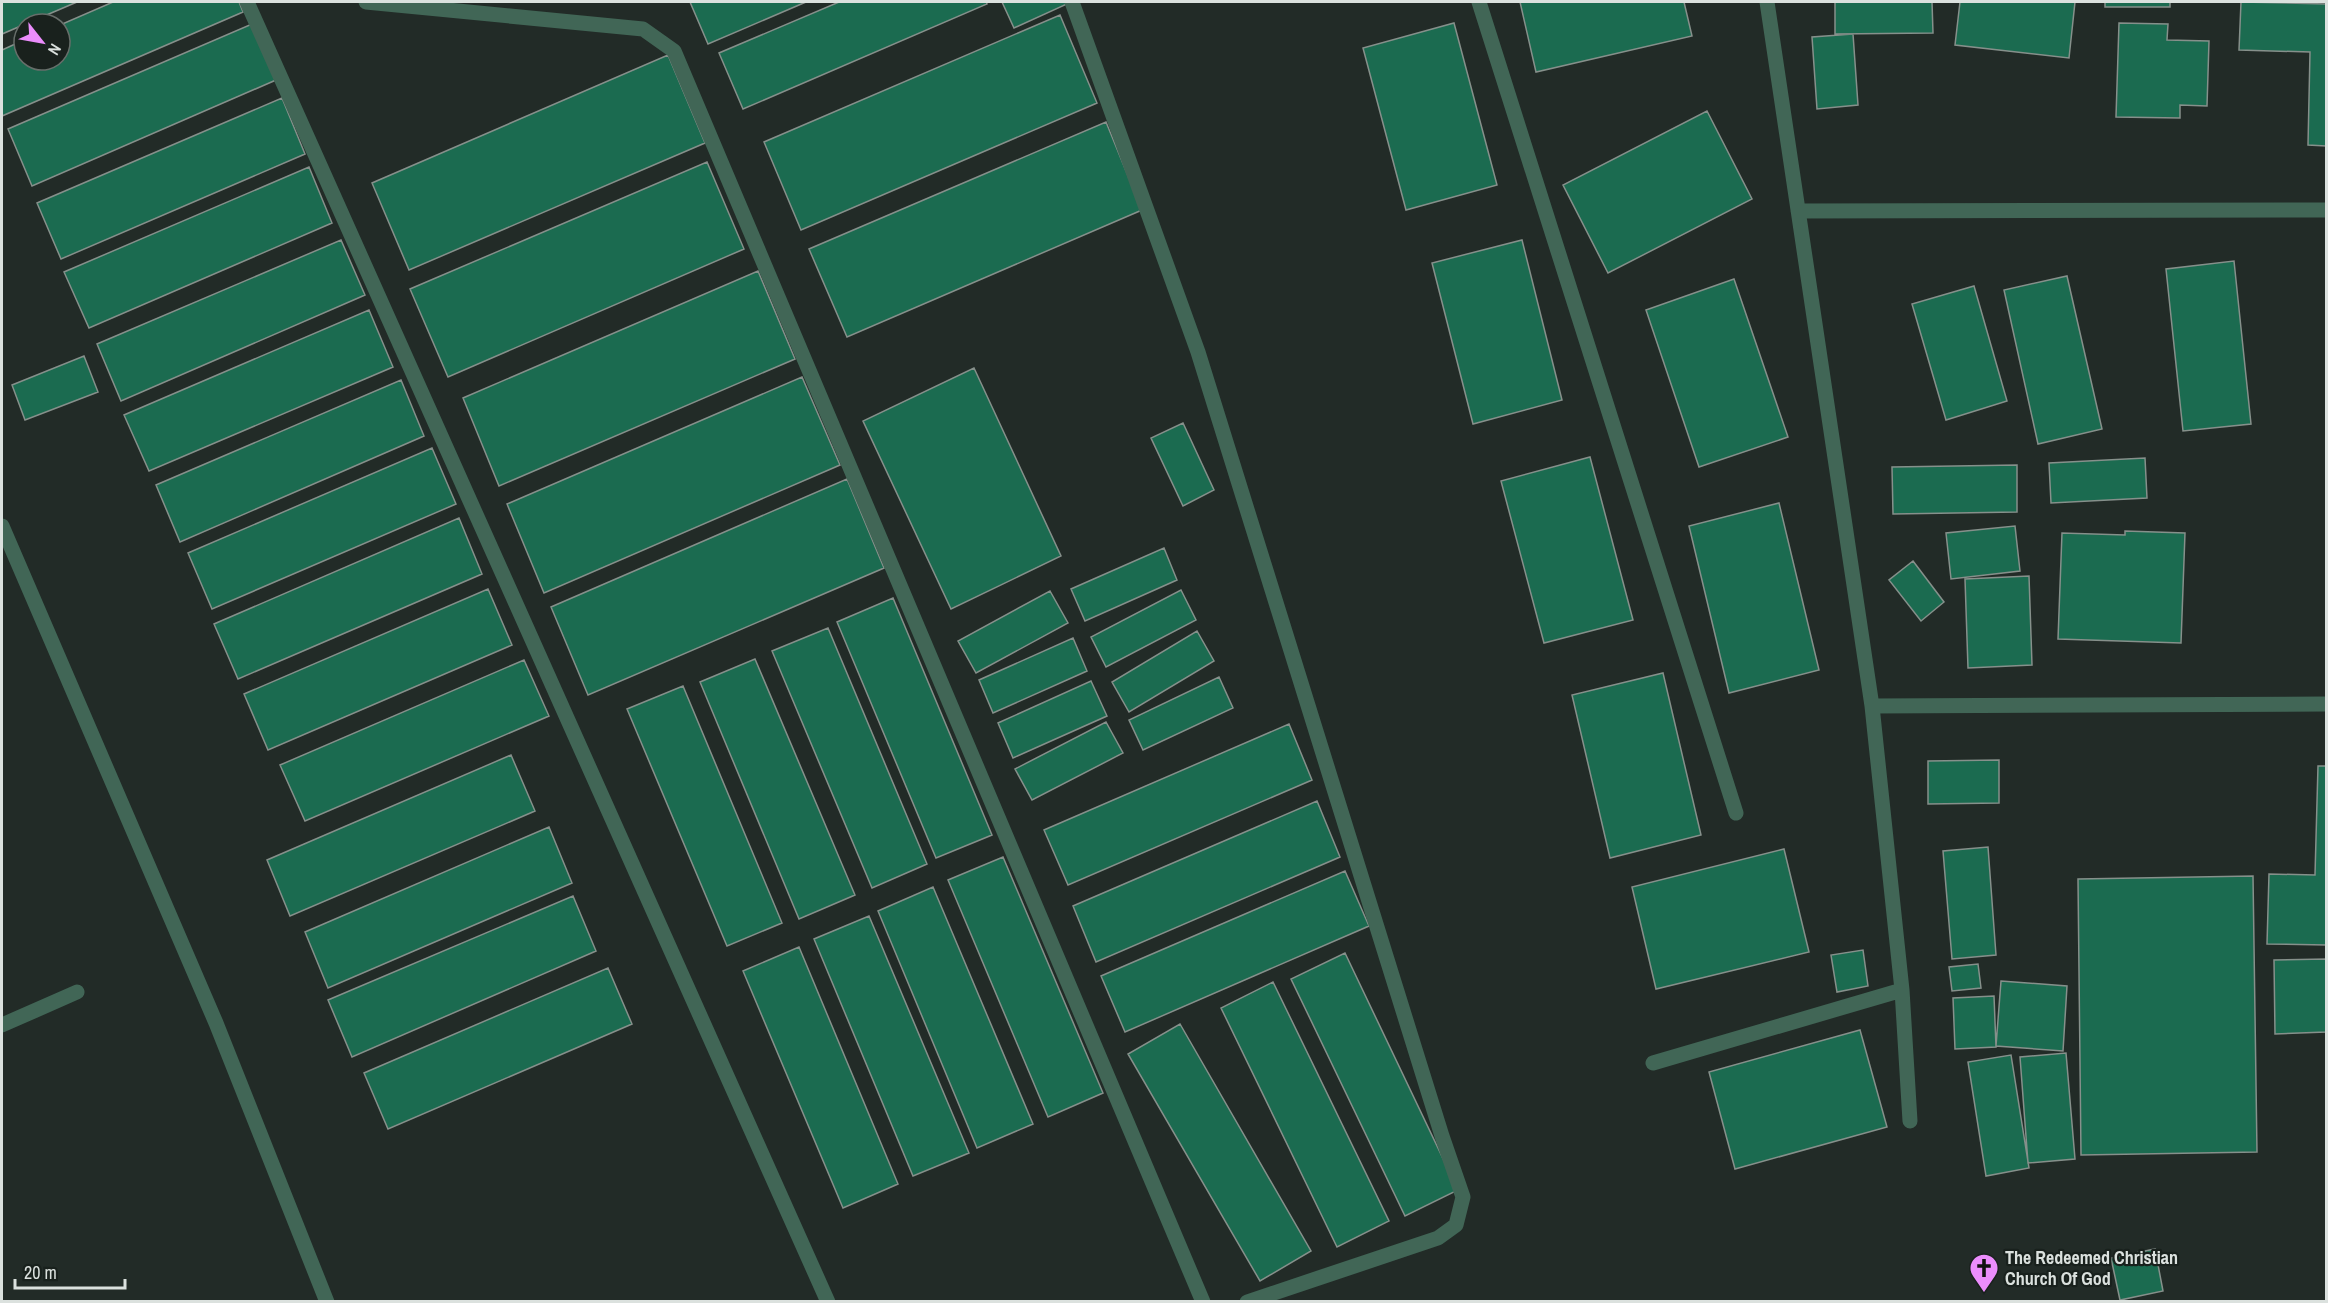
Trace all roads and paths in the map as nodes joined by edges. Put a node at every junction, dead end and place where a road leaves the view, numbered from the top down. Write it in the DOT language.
graph roads {
  1 [pos="247,2"];
  2 [pos="366,2"];
  3 [pos="1072,2"];
  4 [pos="1479,2"];
  5 [pos="1767,2"];
  6 [pos="2326,210"];
  7 [pos="1798,211"];
  8 [pos="2,526"];
  9 [pos="2326,704"];
  10 [pos="1872,706"];
  11 [pos="1736,813"];
  12 [pos="1902,990"];
  13 [pos="77,992"];
  14 [pos="2,1025"];
  15 [pos="1653,1063"];
  16 [pos="1910,1121"];
  17 [pos="327,1302"];
  18 [pos="828,1302"];
  19 [pos="1203,1302"];
  20 [pos="1247,1302"];
  1 -- 18 [label="street"];
  2 -- 19 [label="street"];
  3 -- 20 [label="street"];
  4 -- 11 [label="street"];
  5 -- 7 [label="street"];
  6 -- 7 [label="street"];
  7 -- 10 [label="street"];
  8 -- 17 [label="street"];
  9 -- 10 [label="street"];
  10 -- 12 [label="street"];
  12 -- 15 [label="street"];
  12 -- 16 [label="street"];
  13 -- 14 [label="street"];
}
